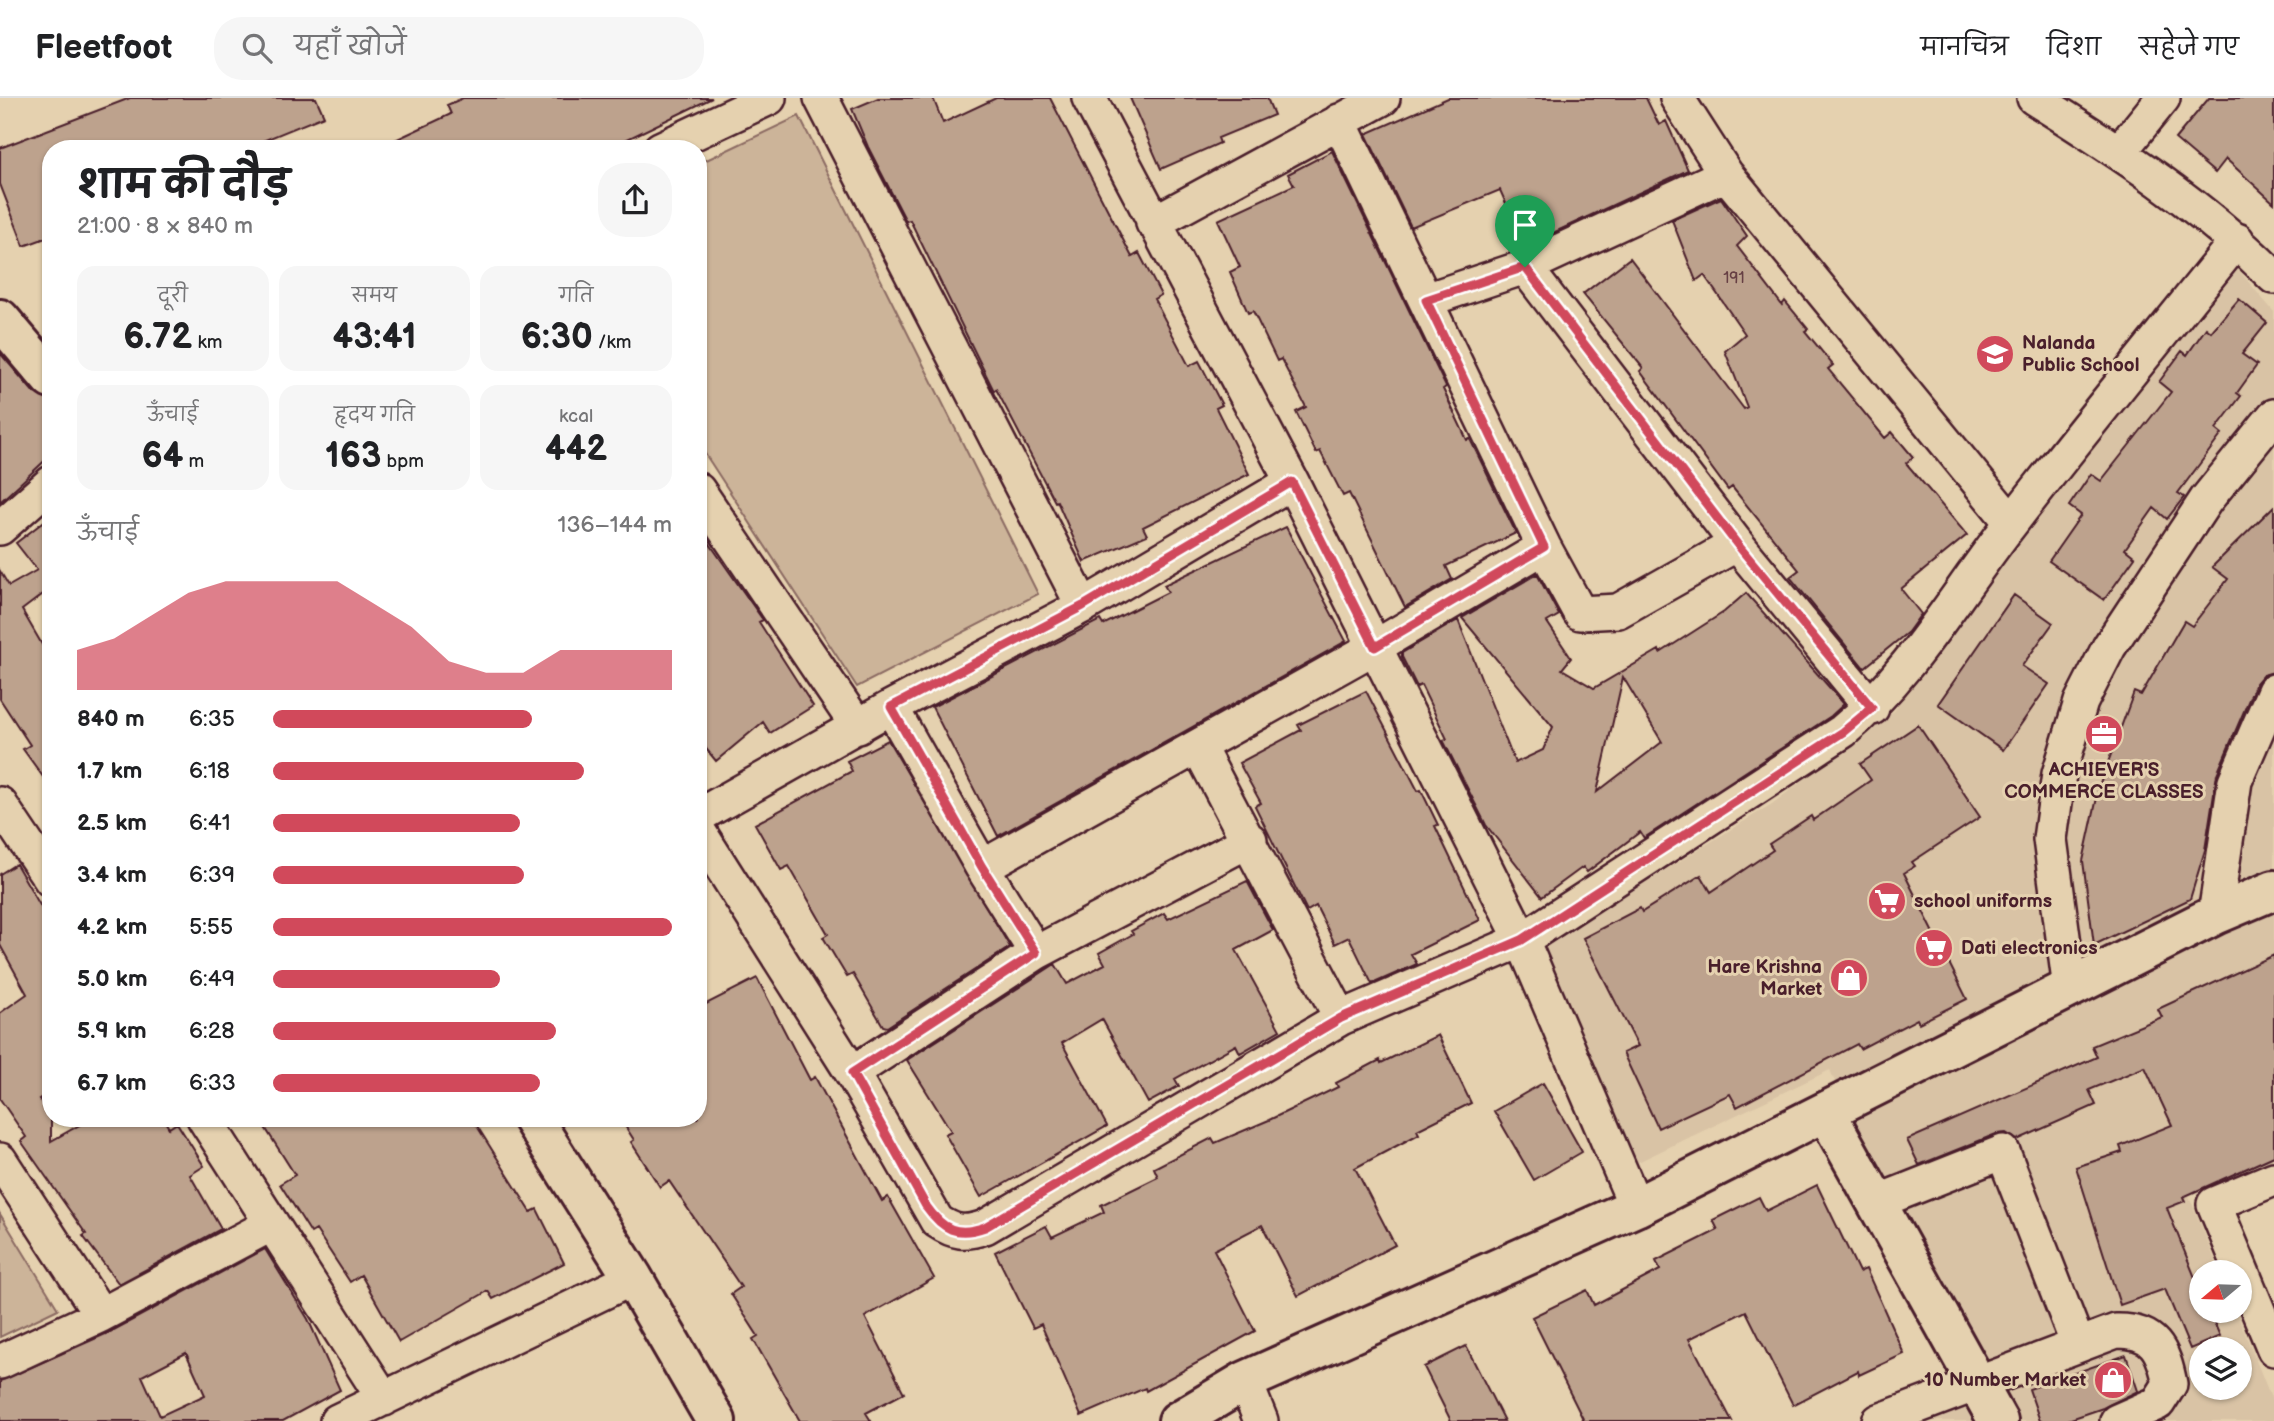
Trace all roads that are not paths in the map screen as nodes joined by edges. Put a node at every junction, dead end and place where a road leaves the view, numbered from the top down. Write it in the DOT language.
graph roads {
  1 [pos="769,98"];
  2 [pos="821,98"];
  3 [pos="1088,98"];
  4 [pos="1384,98"];
  5 [pos="1677,98"];
  6 [pos="2034,98"];
  7 [pos="2163,98"];
  8 [pos="1339,121"];
  9 [pos="679,140"];
  10 [pos="2120,151"];
  11 [pos="1726,174"];
  12 [pos="1153,223"];
  13 [pos="2237,240"];
  14 [pos="1525,267"];
  15 [pos="2274,277"];
  16 [pos="1426,300"];
  17 [pos="0,319"];
  18 [pos="42,368"];
  19 [pos="2274,416"];
  20 [pos="1292,482"];
  21 [pos="42,491"];
  22 [pos="707,502"];
  23 [pos="2011,522"];
  24 [pos="0,528"];
  25 [pos="1737,544"];
  26 [pos="1544,547"];
  27 [pos="1083,606"];
  28 [pos="1375,647"];
  29 [pos="2274,691"];
  30 [pos="891,707"];
  31 [pos="1872,708"];
  32 [pos="858,727"];
  33 [pos="1198,746"];
  34 [pos="707,811"];
  35 [pos="6,825"];
  36 [pos="1250,840"];
  37 [pos="707,844"];
  38 [pos="982,867"];
  39 [pos="42,869"];
  40 [pos="2274,890"];
  41 [pos="2215,915"];
  42 [pos="1522,940"];
  43 [pos="1036,953"];
  44 [pos="2070,989"];
  45 [pos="1341,1018"];
  46 [pos="852,1073"];
  47 [pos="1827,1114"];
  48 [pos="210,1127"];
  49 [pos="537,1127"];
  50 [pos="0,1160"];
  51 [pos="2274,1179"];
  52 [pos="1877,1202"];
  53 [pos="1636,1207"];
  54 [pos="272,1224"];
  55 [pos="632,1278"];
  56 [pos="102,1315"];
  57 [pos="2078,1345"];
  58 [pos="2274,1349"];
  59 [pos="0,1362"];
  60 [pos="1245,1381"];
  61 [pos="1979,1382"];
  62 [pos="384,1399"];
  63 [pos="337,1421"];
  64 [pos="716,1421"];
  65 [pos="1178,1421"];
  66 [pos="1261,1421"];
  67 [pos="1879,1421"];
  68 [pos="1998,1421"];
  69 [pos="2118,1421"];
  1 -- 9 [label="street"];
  2 -- 27 [label="street"];
  3 -- 12 [label="street"];
  4 -- 8 [label="street"];
  5 -- 11 [label="street"];
  6 -- 10 [label="street"];
  7 -- 10 [label="street"];
  8 -- 12 [label="street"];
  8 -- 16 [label="street"];
  10 -- 13 [label="street"];
  11 -- 14 [label="street"];
  11 -- 23 [label="street"];
  12 -- 20 [label="street"];
  13 -- 15 [label="street"];
  13 -- 23 [label="street"];
  14 -- 16 [label="street"];
  14 -- 25 [label="street"];
  16 -- 26 [label="street"];
  17 -- 18 [label="street"];
  19 -- 44 [label="street"];
  20 -- 27 [label="street"];
  20 -- 28 [label="street"];
  21 -- 24 [label="street"];
  22 -- 32 [label="street"];
  23 -- 31 [label="street"];
  25 -- 26 [label="street"];
  25 -- 31 [label="street"];
  26 -- 28 [label="street"];
  27 -- 30 [label="street"];
  28 -- 33 [label="street"];
  28 -- 42 [label="street"];
  29 -- 41 [label="street"];
  30 -- 32 [label="street"];
  30 -- 38 [label="street"];
  31 -- 42 [label="street"];
  32 -- 34 [label="street"];
  33 -- 36 [label="street"];
  33 -- 38 [label="street"];
  35 -- 39 [label="street"];
  36 -- 43 [label="street"];
  36 -- 45 [label="street"];
  37 -- 46 [label="street"];
  38 -- 43 [label="street"];
  40 -- 41 [label="street"];
  41 -- 44 [label="street"];
  42 -- 45 [label="street"];
  42 -- 53 [label="street"];
  43 -- 46 [label="street"];
  44 -- 47 [label="street"];
  45 -- 46 [label="street"];
  47 -- 52 [label="street"];
  47 -- 53 [label="street"];
  48 -- 54 [label="street"];
  49 -- 55 [label="street"];
  50 -- 56 [label="street"];
  51 -- 58 [label="street"];
  52 -- 57 [label="street"];
  52 -- 61 [label="street"];
  53 -- 60 [label="street"];
  54 -- 56 [label="street"];
  54 -- 62 [label="street"];
  55 -- 62 [label="street"];
  55 -- 64 [label="street"];
  56 -- 59 [label="street"];
  57 -- 61 [label="street"];
  57 -- 69 [label="street"];
  60 -- 65 [label="street"];
  60 -- 66 [label="street"];
  61 -- 67 [label="street"];
  61 -- 68 [label="street"];
  62 -- 63 [label="street"];
}
